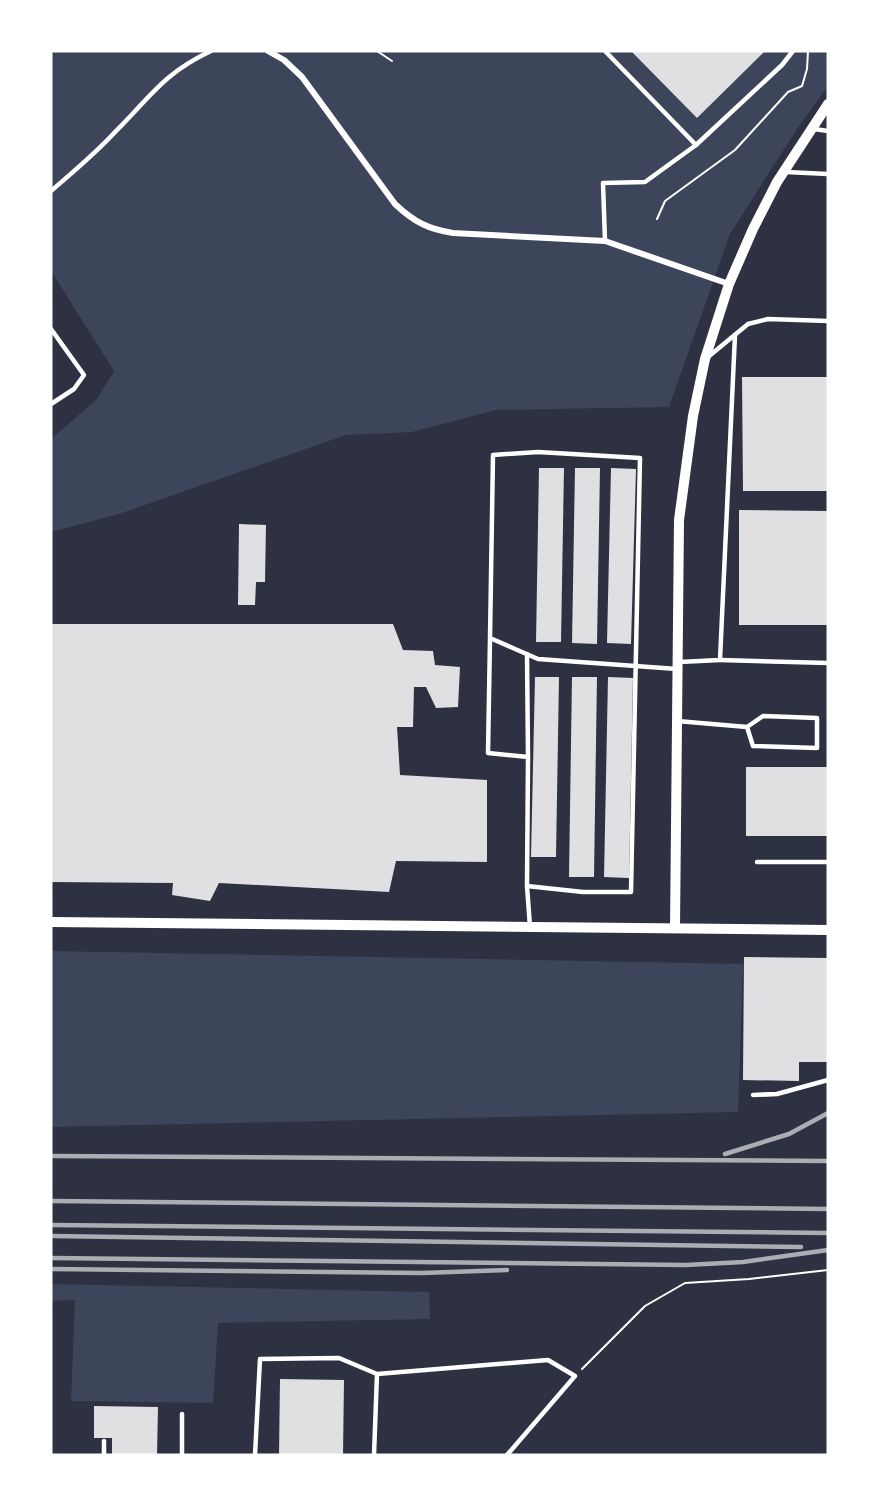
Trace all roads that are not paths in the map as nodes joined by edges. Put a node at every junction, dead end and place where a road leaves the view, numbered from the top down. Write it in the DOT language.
graph roads {
  1 [pos="210,51"];
  2 [pos="268,51"];
  3 [pos="605,51"];
  4 [pos="793,51"];
  5 [pos="828,104"];
  6 [pos="811,129"];
  7 [pos="828,131"];
  8 [pos="696,145"];
  9 [pos="783,172"];
  10 [pos="828,174"];
  11 [pos="51,191"];
  12 [pos="605,241"];
  13 [pos="729,285"];
  14 [pos="828,321"];
  15 [pos="51,329"];
  16 [pos="735,335"];
  17 [pos="705,359"];
  18 [pos="51,404"];
  19 [pos="490,638"];
  20 [pos="527,654"];
  21 [pos="720,660"];
  22 [pos="828,663"];
  23 [pos="637,666"];
  24 [pos="677,666"];
  25 [pos="677,721"];
  26 [pos="747,727"];
  27 [pos="528,757"];
  28 [pos="757,862"];
  29 [pos="828,862"];
  30 [pos="527,886"];
  31 [pos="51,922"];
  32 [pos="530,927"];
  33 [pos="675,928"];
  34 [pos="828,930"];
  35 [pos="828,1080"];
  36 [pos="753,1095"];
  37 [pos="377,1374"];
  38 [pos="182,1414"];
  39 [pos="104,1442"];
  40 [pos="104,1455"];
  41 [pos="182,1455"];
  42 [pos="255,1455"];
  43 [pos="374,1455"];
  44 [pos="507,1455"];
  1 -- 11 [label="lane"];
  2 -- 12 [label="street"];
  3 -- 8 [label="lane"];
  4 -- 8 [label="lane"];
  5 -- 6 [label="street"];
  6 -- 7 [label="lane"];
  6 -- 9 [label="street"];
  8 -- 12 [label="lane"];
  9 -- 10 [label="lane"];
  9 -- 13 [label="street"];
  12 -- 13 [label="street"];
  13 -- 17 [label="street"];
  14 -- 16 [label="lane"];
  15 -- 18 [label="lane"];
  16 -- 17 [label="lane"];
  16 -- 21 [label="lane"];
  17 -- 24 [label="street"];
  19 -- 20 [label="lane"];
  19 -- 23 [label="lane"];
  19 -- 27 [label="lane"];
  20 -- 23 [label="lane"];
  20 -- 27 [label="lane"];
  21 -- 22 [label="lane"];
  21 -- 24 [label="lane"];
  23 -- 24 [label="lane"];
  23 -- 30 [label="lane"];
  24 -- 25 [label="street"];
  25 -- 26 [label="lane"];
  25 -- 33 [label="street"];
  26 -- 26 [label="lane"];
  27 -- 30 [label="lane"];
  28 -- 29 [label="lane"];
  30 -- 32 [label="lane"];
  31 -- 32 [label="street"];
  32 -- 33 [label="street"];
  33 -- 34 [label="street"];
  35 -- 36 [label="lane"];
  37 -- 42 [label="lane"];
  37 -- 43 [label="lane"];
  37 -- 44 [label="lane"];
  38 -- 41 [label="lane"];
  39 -- 40 [label="lane"];
}
